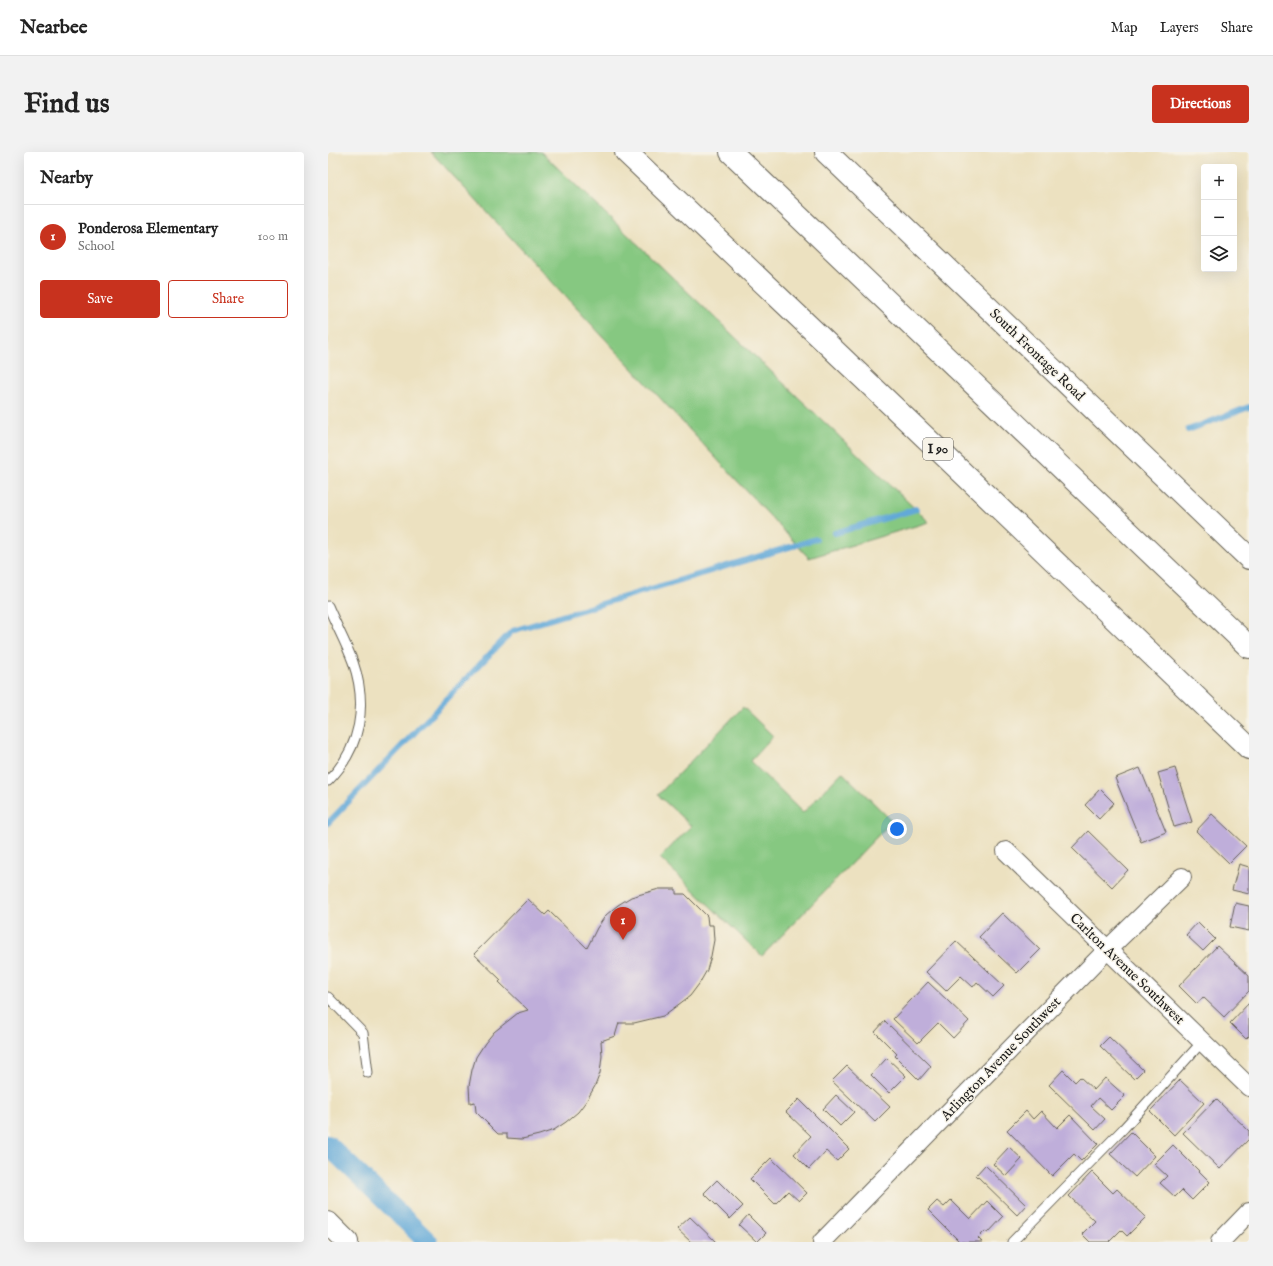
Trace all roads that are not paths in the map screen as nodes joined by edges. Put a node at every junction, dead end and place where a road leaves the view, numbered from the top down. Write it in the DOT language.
graph roads {
  1 [pos="626,152"];
  2 [pos="731,152"];
  3 [pos="826,152"];
  4 [pos="1249,558"];
  5 [pos="328,606"];
  6 [pos="1249,647"];
  7 [pos="1249,748"];
  8 [pos="328,781"];
  9 [pos="1006,851"];
  10 [pos="1182,877"];
  11 [pos="1108,950"];
  12 [pos="328,997"];
  13 [pos="1202,1042"];
  14 [pos="368,1073"];
  15 [pos="1249,1087"];
  16 [pos="1249,1212"];
  17 [pos="328,1224"];
  18 [pos="828,1240"];
  19 [pos="1018,1240"];
  20 [pos="347,1242"];
  21 [pos="1220,1242"];
  1 -- 7 [label="main road, I 90"];
  2 -- 6 [label="main road"];
  3 -- 4 [label="main road, South Frontage Road"];
  5 -- 8 [label="lane"];
  9 -- 11 [label="street, Carlton Avenue Southwest"];
  10 -- 11 [label="street, Arlington Avenue Southwest"];
  11 -- 13 [label="street, Carlton Avenue Southwest"];
  11 -- 18 [label="street, Arlington Avenue Southwest"];
  12 -- 14 [label="lane"];
  13 -- 15 [label="street, Carlton Avenue Southwest"];
  13 -- 19 [label="lane"];
  16 -- 21 [label="street"];
  17 -- 20 [label="main road"];
}
